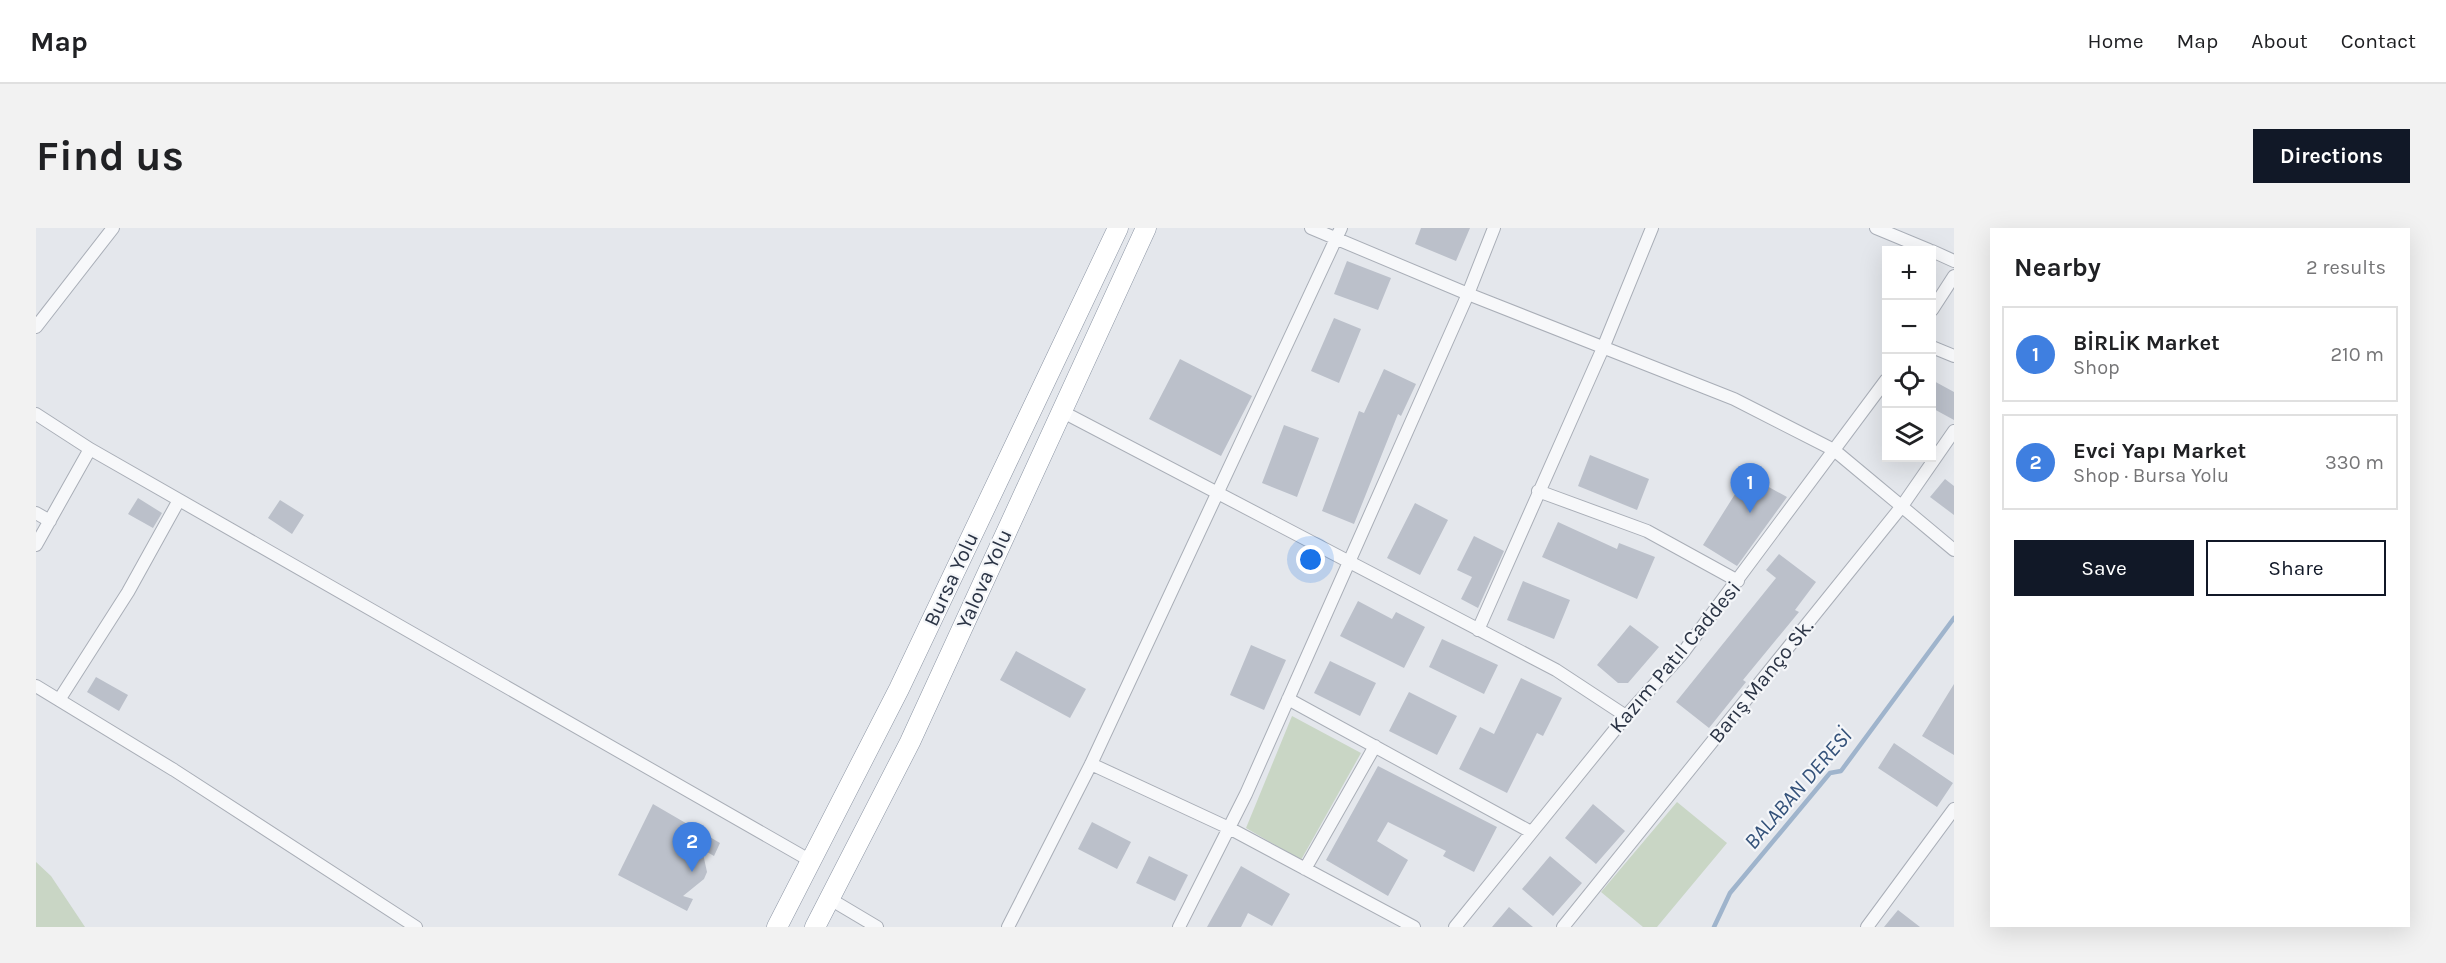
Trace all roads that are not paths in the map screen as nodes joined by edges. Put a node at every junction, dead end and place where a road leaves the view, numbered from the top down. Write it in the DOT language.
graph roads {
  1 [pos="113,228"];
  2 [pos="1118,228"];
  3 [pos="1146,228"];
  4 [pos="1311,228"];
  5 [pos="1494,228"];
  6 [pos="1652,228"];
  7 [pos="1876,228"];
  8 [pos="1338,233"];
  9 [pos="1918,246"];
  10 [pos="1936,254"];
  11 [pos="1954,261"];
  12 [pos="1954,276"];
  13 [pos="1468,294"];
  14 [pos="1936,304"];
  15 [pos="36,327"];
  16 [pos="1603,348"];
  17 [pos="1936,349"];
  18 [pos="1954,356"];
  19 [pos="1882,387"];
  20 [pos="1061,411"];
  21 [pos="36,414"];
  22 [pos="1954,431"];
  23 [pos="90,449"];
  24 [pos="1834,450"];
  25 [pos="1216,490"];
  26 [pos="1538,490"];
  27 [pos="179,500"];
  28 [pos="1902,506"];
  29 [pos="36,513"];
  30 [pos="50,521"];
  31 [pos="36,545"];
  32 [pos="1954,550"];
  33 [pos="1348,563"];
  34 [pos="1738,581"];
  35 [pos="1478,630"];
  36 [pos="36,686"];
  37 [pos="1288,699"];
  38 [pos="59,700"];
  39 [pos="1626,716"];
  40 [pos="1375,746"];
  41 [pos="1091,764"];
  42 [pos="1954,809"];
  43 [pos="1229,828"];
  44 [pos="1531,832"];
  45 [pos="811,861"];
  46 [pos="1305,869"];
  47 [pos="830,899"];
  48 [pos="416,927"];
  49 [pos="777,927"];
  50 [pos="816,927"];
  51 [pos="877,927"];
  52 [pos="1008,927"];
  53 [pos="1179,927"];
  54 [pos="1414,927"];
  55 [pos="1455,927"];
  56 [pos="1563,927"];
  57 [pos="1867,927"];
  1 -- 15 [label="street"];
  2 -- 45 [label="highway, Bursa Yolu"];
  3 -- 20 [label="highway, Yalova Yolu"];
  4 -- 8 [label="street"];
  5 -- 13 [label="street"];
  6 -- 16 [label="street"];
  7 -- 9 [label="street"];
  8 -- 13 [label="street"];
  8 -- 25 [label="street"];
  10 -- 11 [label="street"];
  12 -- 14 [label="street"];
  13 -- 16 [label="street"];
  13 -- 33 [label="street"];
  16 -- 24 [label="street"];
  16 -- 26 [label="street"];
  17 -- 18 [label="street"];
  19 -- 24 [label="street, Kazım Patıl Caddesi"];
  20 -- 25 [label="street"];
  20 -- 47 [label="highway, Yalova Yolu"];
  21 -- 23 [label="street"];
  22 -- 28 [label="street, Barış Manço Sk."];
  23 -- 27 [label="street"];
  23 -- 30 [label="street"];
  24 -- 28 [label="street"];
  24 -- 34 [label="street, Kazım Patıl Caddesi"];
  25 -- 33 [label="street"];
  25 -- 41 [label="street"];
  26 -- 34 [label="street"];
  26 -- 35 [label="street"];
  27 -- 38 [label="street"];
  27 -- 45 [label="street"];
  28 -- 32 [label="street"];
  28 -- 56 [label="street, Barış Manço Sk."];
  29 -- 30 [label="street"];
  30 -- 31 [label="street"];
  33 -- 35 [label="street"];
  33 -- 37 [label="street"];
  34 -- 39 [label="street, Kazım Patıl Caddesi"];
  35 -- 39 [label="street"];
  36 -- 38 [label="street"];
  37 -- 40 [label="street"];
  37 -- 43 [label="street"];
  38 -- 48 [label="street"];
  39 -- 44 [label="street, Kazım Patıl Caddesi"];
  40 -- 44 [label="street"];
  40 -- 46 [label="street"];
  41 -- 43 [label="street"];
  41 -- 52 [label="street"];
  42 -- 57 [label="street"];
  43 -- 46 [label="street"];
  43 -- 53 [label="street"];
  44 -- 55 [label="street, Kazım Patıl Caddesi"];
  45 -- 49 [label="highway, Bursa Yolu"];
  46 -- 54 [label="street"];
  47 -- 50 [label="highway, Yalova Yolu"];
  47 -- 51 [label="street"];
}
